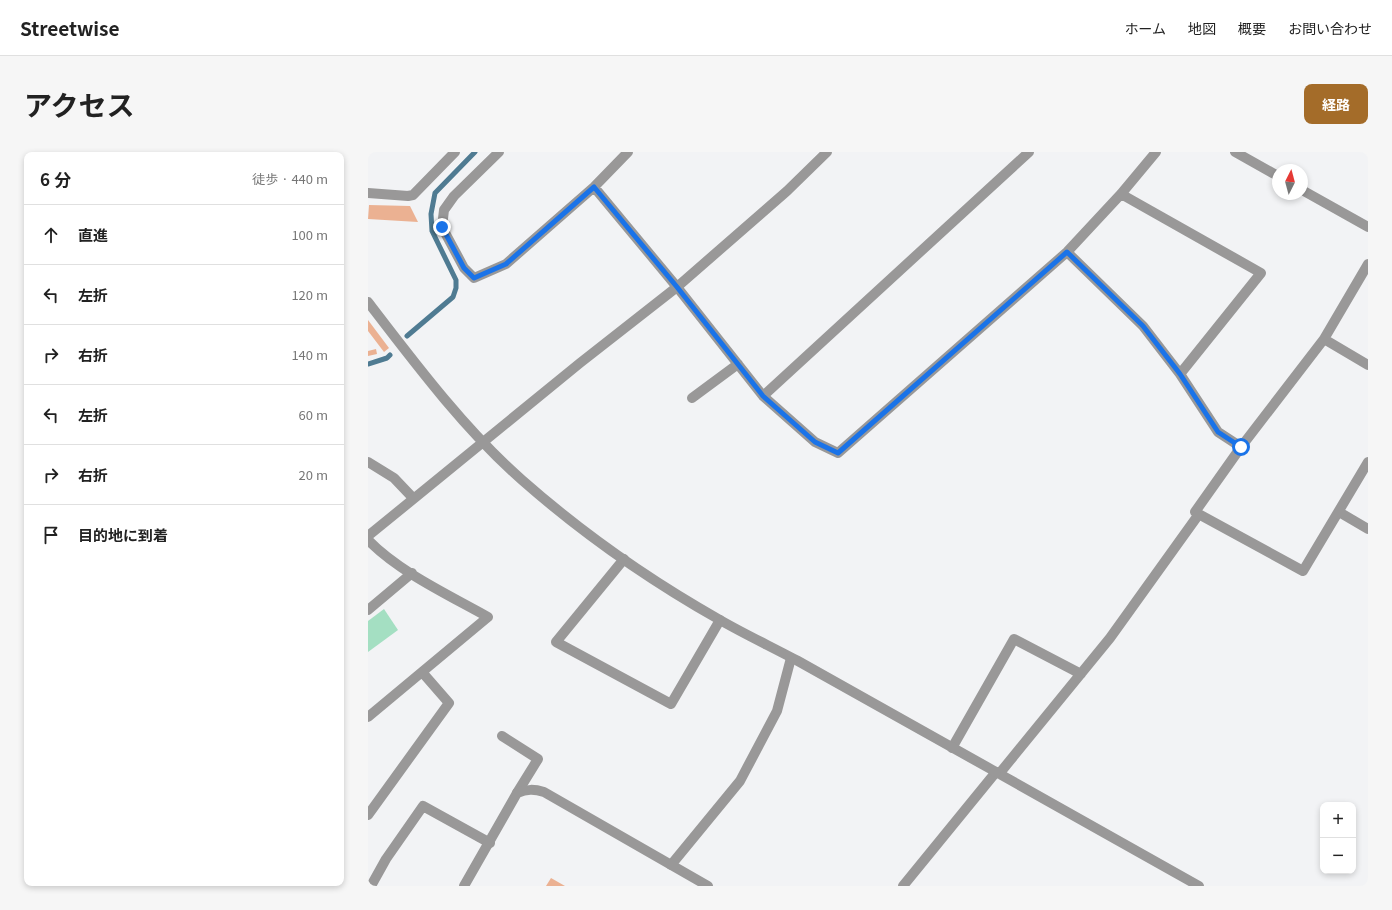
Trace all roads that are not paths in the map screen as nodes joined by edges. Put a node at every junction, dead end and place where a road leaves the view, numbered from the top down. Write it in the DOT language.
graph roads {
  1 [pos="455,152"];
  2 [pos="499,152"];
  3 [pos="628,152"];
  4 [pos="827,152"];
  5 [pos="1029,152"];
  6 [pos="1156,152"];
  7 [pos="1235,152"];
  8 [pos="1272,173"];
  9 [pos="594,187"];
  10 [pos="368,193"];
  11 [pos="1308,193"];
  12 [pos="1121,194"];
  13 [pos="1368,227"];
  14 [pos="1067,252"];
  15 [pos="1368,264"];
  16 [pos="677,287"];
  17 [pos="368,302"];
  18 [pos="1324,339"];
  19 [pos="738,364"];
  20 [pos="1368,365"];
  21 [pos="1180,374"];
  22 [pos="763,396"];
  23 [pos="692,398"];
  24 [pos="483,442"];
  25 [pos="1241,447"];
  26 [pos="368,462"];
  27 [pos="1368,462"];
  28 [pos="413,498"];
  29 [pos="1339,512"];
  30 [pos="1199,514"];
  31 [pos="1368,529"];
  32 [pos="368,536"];
  33 [pos="368,540"];
  34 [pos="624,559"];
  35 [pos="412,573"];
  36 [pos="368,610"];
  37 [pos="720,620"];
  38 [pos="791,658"];
  39 [pos="422,672"];
  40 [pos="1081,674"];
  41 [pos="368,717"];
  42 [pos="502,736"];
  43 [pos="952,748"];
  44 [pos="998,773"];
  45 [pos="517,793"];
  46 [pos="368,814"];
  47 [pos="490,843"];
  48 [pos="671,865"];
  49 [pos="371,886"];
  50 [pos="464,886"];
  51 [pos="708,886"];
  52 [pos="903,886"];
  53 [pos="1200,886"];
  1 -- 10 [label="street"];
  2 -- 9 [label="street"];
  3 -- 9 [label="street"];
  4 -- 16 [label="street"];
  5 -- 22 [label="street"];
  6 -- 12 [label="street"];
  7 -- 8 [label="street"];
  9 -- 16 [label="street"];
  11 -- 13 [label="street"];
  12 -- 14 [label="street"];
  12 -- 21 [label="street"];
  14 -- 21 [label="street"];
  14 -- 22 [label="street"];
  15 -- 18 [label="street"];
  16 -- 19 [label="street"];
  16 -- 24 [label="street"];
  17 -- 24 [label="street"];
  18 -- 20 [label="street"];
  18 -- 25 [label="street"];
  19 -- 22 [label="street"];
  19 -- 23 [label="street"];
  21 -- 25 [label="street"];
  24 -- 28 [label="street"];
  24 -- 34 [label="street"];
  25 -- 30 [label="street"];
  26 -- 28 [label="street"];
  27 -- 29 [label="street"];
  28 -- 32 [label="street"];
  29 -- 30 [label="street"];
  29 -- 31 [label="street"];
  30 -- 40 [label="street"];
  33 -- 35 [label="street"];
  34 -- 37 [label="street"];
  34 -- 37 [label="street"];
  35 -- 36 [label="street"];
  35 -- 39 [label="street"];
  37 -- 38 [label="street"];
  38 -- 43 [label="street"];
  38 -- 48 [label="street"];
  39 -- 41 [label="street"];
  39 -- 46 [label="street"];
  40 -- 43 [label="street"];
  40 -- 44 [label="street"];
  42 -- 45 [label="street"];
  43 -- 44 [label="street"];
  44 -- 52 [label="street"];
  44 -- 53 [label="street"];
  45 -- 47 [label="street"];
  45 -- 48 [label="street"];
  47 -- 49 [label="street"];
  47 -- 50 [label="street"];
  48 -- 51 [label="street"];
}
